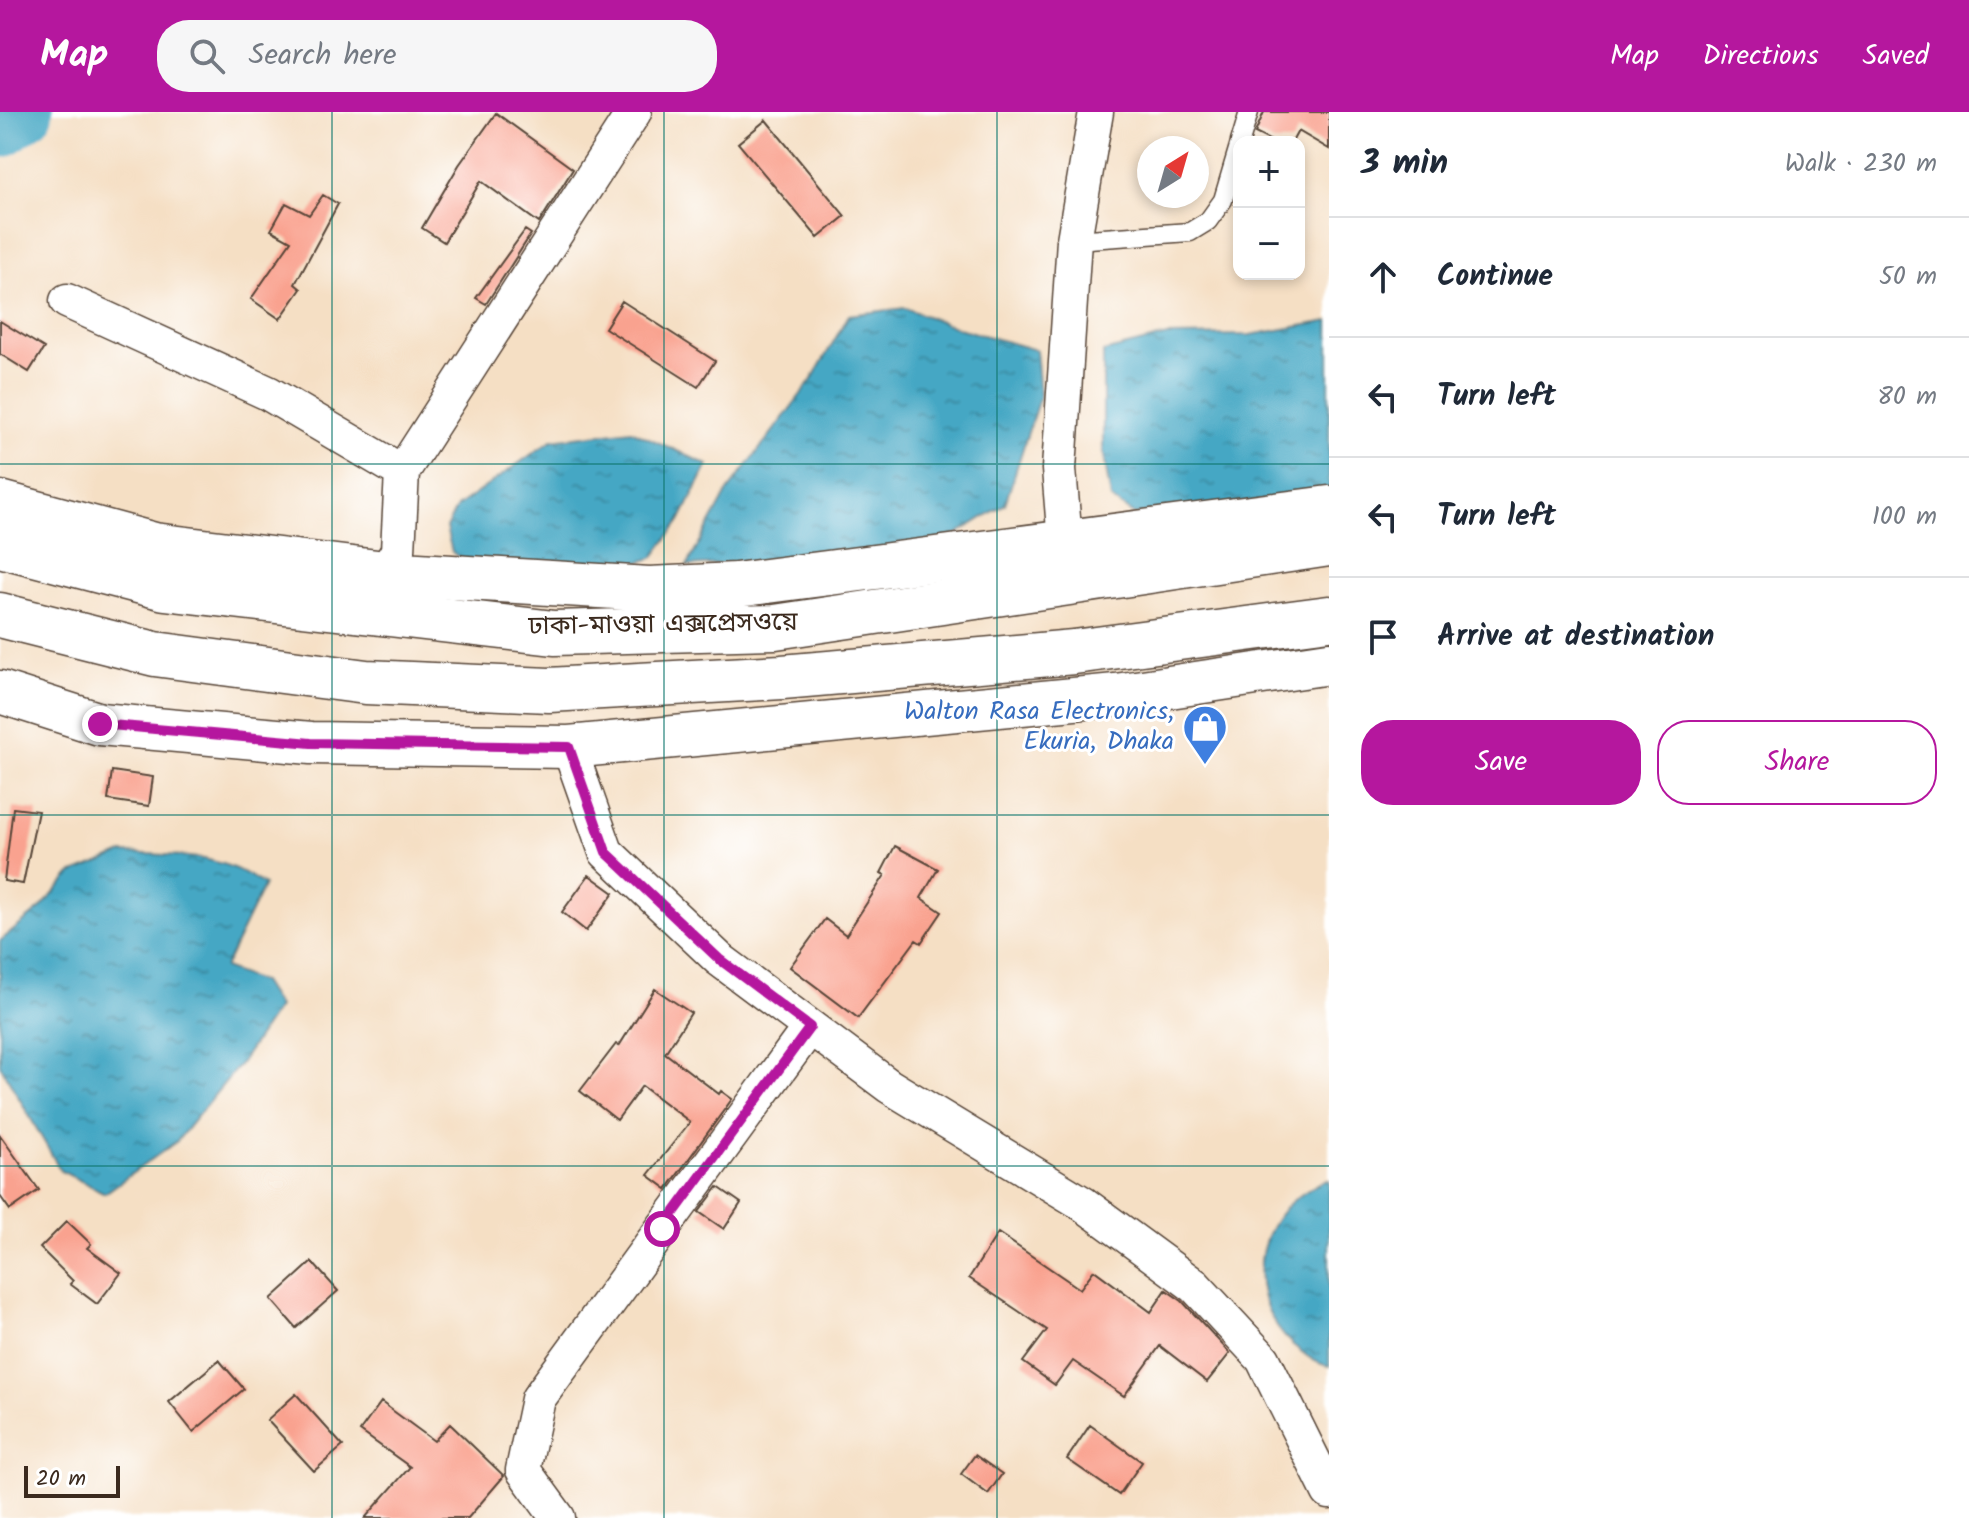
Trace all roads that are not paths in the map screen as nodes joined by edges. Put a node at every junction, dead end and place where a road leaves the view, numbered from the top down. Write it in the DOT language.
graph roads {
  1 [pos="634,112"];
  2 [pos="1096,112"];
  3 [pos="1249,112"];
  4 [pos="1242,136"];
  5 [pos="1233,167"];
  6 [pos="1074,240"];
  7 [pos="67,301"];
  8 [pos="402,472"];
  9 [pos="0,503"];
  10 [pos="1329,508"];
  11 [pos="1065,542"];
  12 [pos="1329,544"];
  13 [pos="0,545"];
  14 [pos="385,573"];
  15 [pos="0,615"];
  16 [pos="1329,618"];
  17 [pos="1329,663"];
  18 [pos="0,692"];
  19 [pos="569,747"];
  20 [pos="810,1027"];
  21 [pos="1329,1492"];
  22 [pos="558,1518"];
  1 -- 8 [label="street"];
  2 -- 6 [label="street"];
  3 -- 4 [label="lane"];
  5 -- 6 [label="lane"];
  6 -- 11 [label="street"];
  7 -- 8 [label="street"];
  8 -- 14 [label="street"];
  9 -- 14 [label="main road"];
  10 -- 11 [label="main road"];
  11 -- 14 [label="main road"];
  12 -- 13 [label="main road, ঢাকা-মাওয়া এক্সপ্রেসওয়ে"];
  15 -- 16 [label="main road, ঢাকা-মাওয়া এক্সপ্রেসওয়ে"];
  17 -- 19 [label="street"];
  18 -- 19 [label="street"];
  19 -- 20 [label="street"];
  20 -- 21 [label="street"];
  20 -- 22 [label="street"];
}
